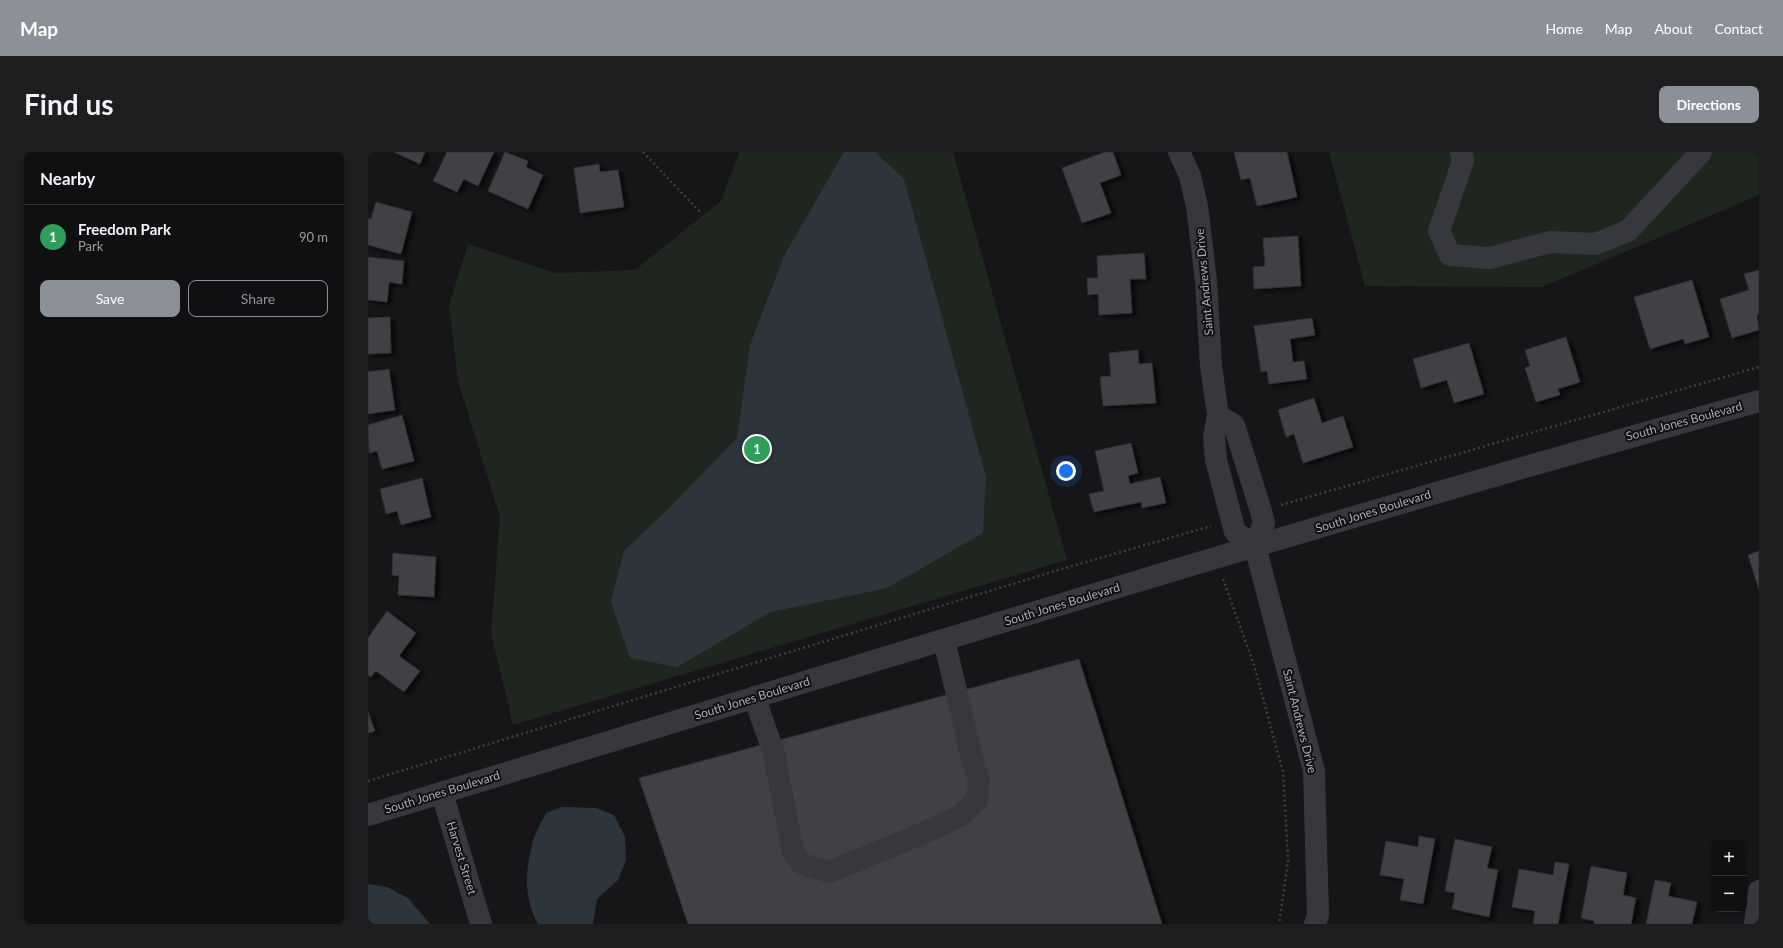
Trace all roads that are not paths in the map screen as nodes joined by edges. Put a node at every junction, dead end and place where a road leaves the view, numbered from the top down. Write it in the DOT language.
graph roads {
  1 [pos="1179,152"];
  2 [pos="1461,152"];
  3 [pos="1701,152"];
  4 [pos="1759,401"];
  5 [pos="1218,415"];
  6 [pos="1255,546"];
  7 [pos="944,640"];
  8 [pos="754,697"];
  9 [pos="442,793"];
  10 [pos="368,815"];
  11 [pos="1759,892"];
  12 [pos="481,924"];
  13 [pos="1315,924"];
  14 [pos="1755,924"];
  1 -- 5 [label="street, Saint Andrews Drive"];
  2 -- 3 [label="street"];
  4 -- 6 [label="street, South Jones Boulevard"];
  5 -- 6 [label="street, Saint Andrews Drive"];
  5 -- 6 [label="street"];
  6 -- 7 [label="street, South Jones Boulevard"];
  6 -- 13 [label="street, Saint Andrews Drive"];
  7 -- 8 [label="street, South Jones Boulevard"];
  7 -- 8 [label="street"];
  8 -- 9 [label="street, South Jones Boulevard"];
  9 -- 10 [label="street, South Jones Boulevard"];
  9 -- 12 [label="street, Harvest Street"];
  11 -- 14 [label="street"];
}
